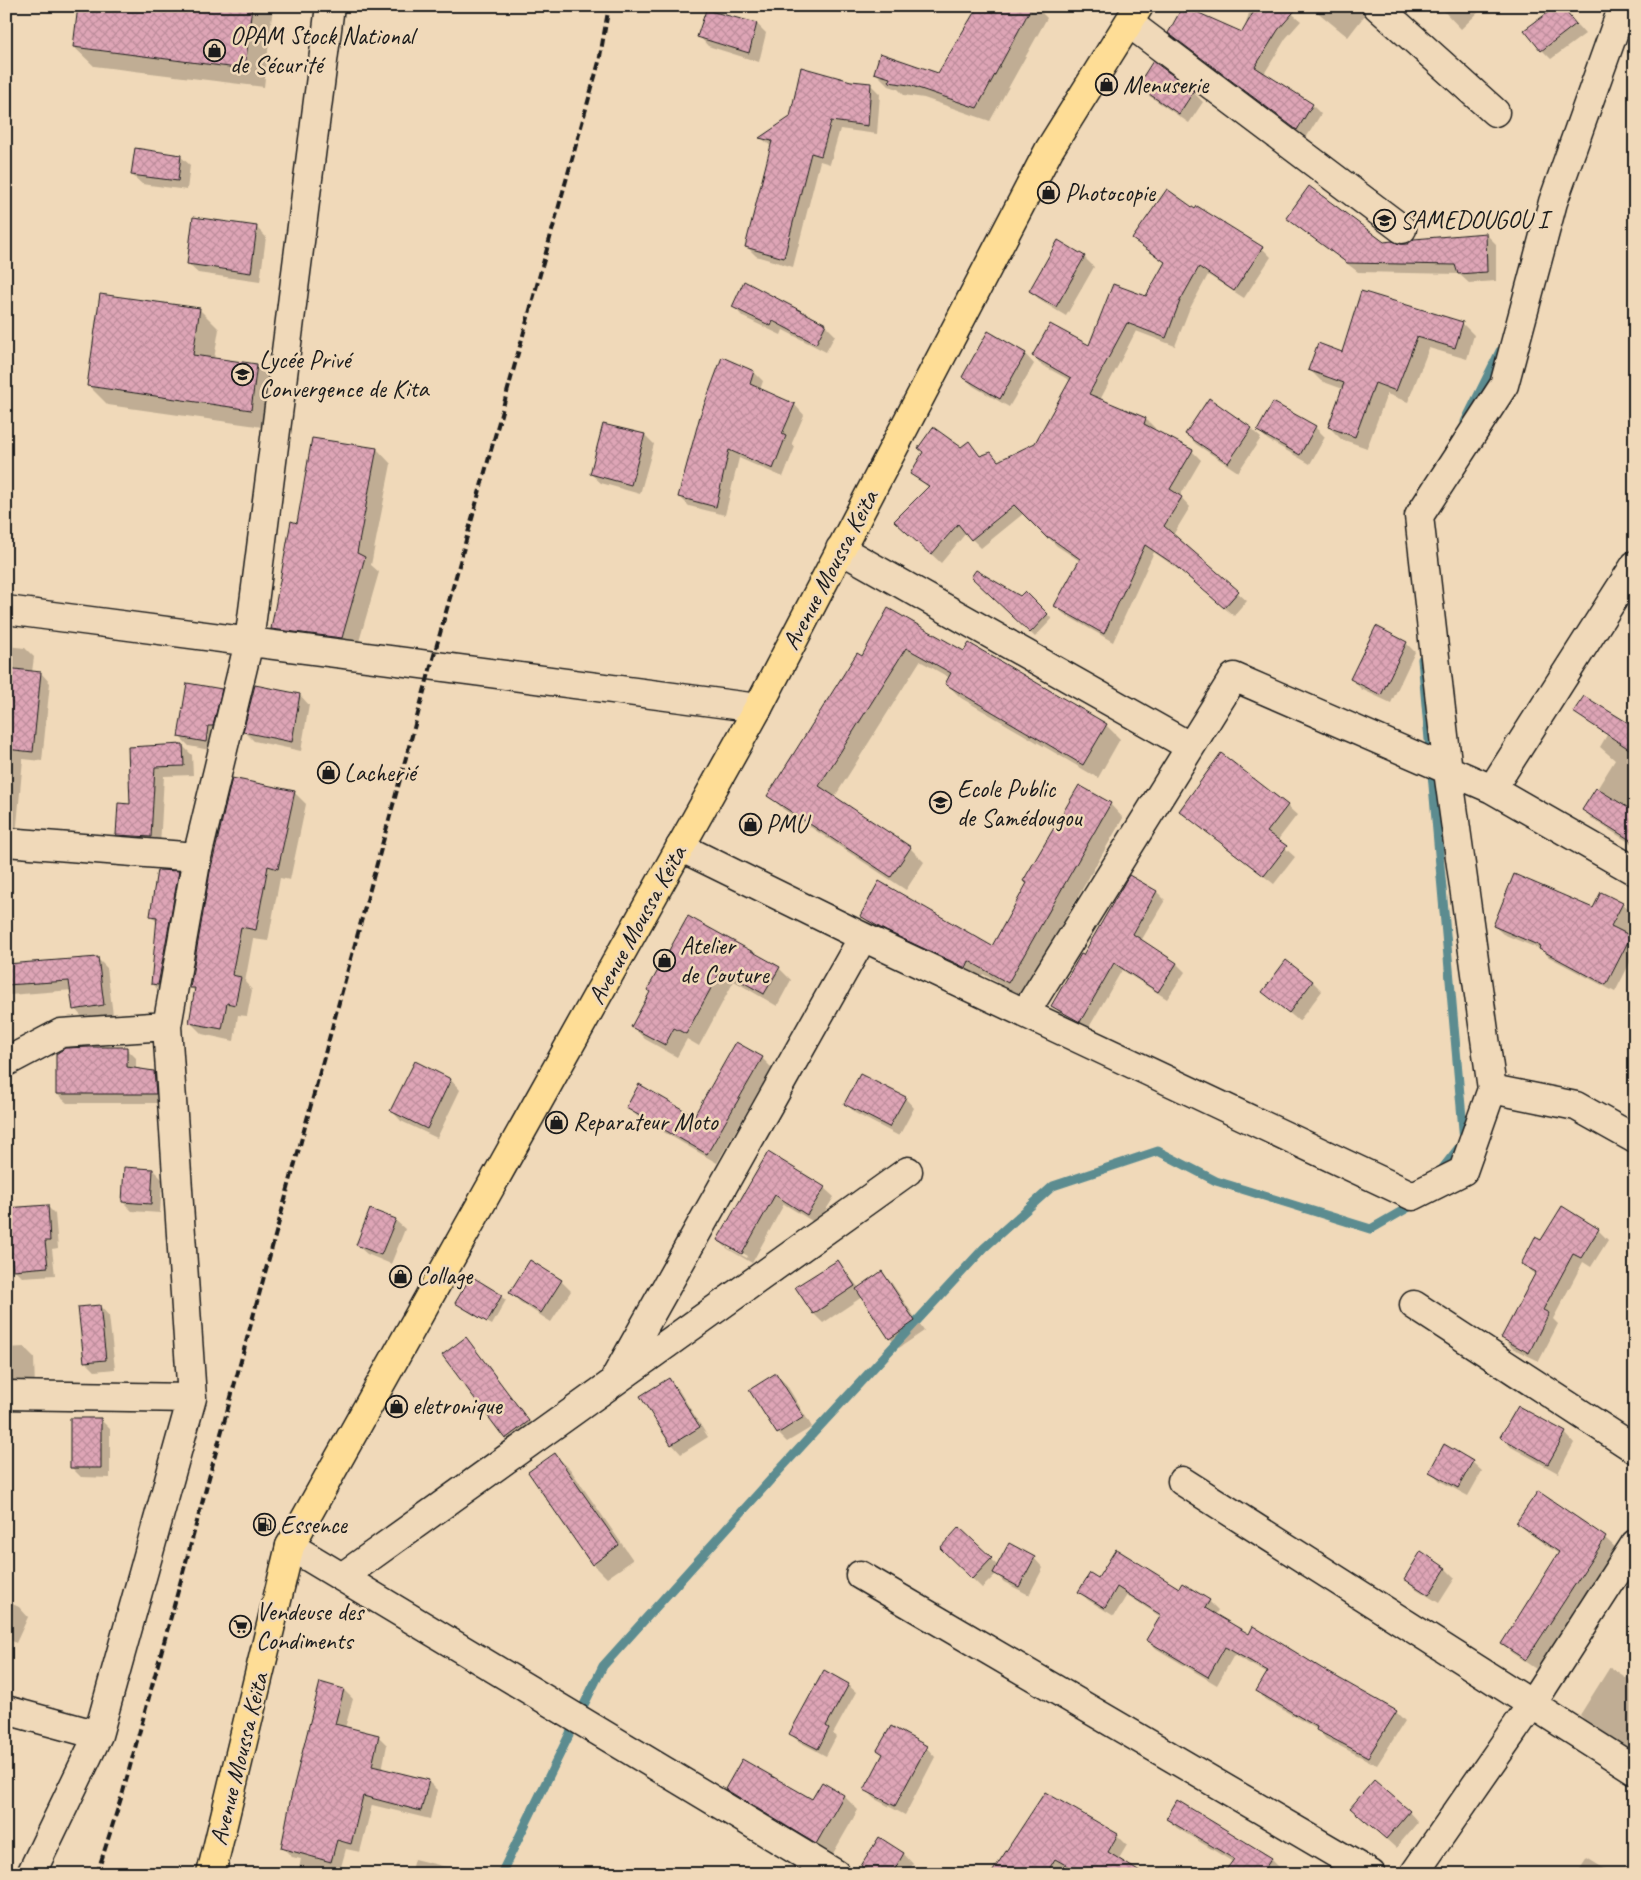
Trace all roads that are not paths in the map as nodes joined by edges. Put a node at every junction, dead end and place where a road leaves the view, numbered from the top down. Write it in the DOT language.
graph roads {
  1 [pos="330,6"];
  2 [pos="1377,6"];
  3 [pos="1624,6"];
  4 [pos="1134,15"];
  5 [pos="1495,112"];
  6 [pos="1402,229"];
  7 [pos="840,549"];
  8 [pos="1635,565"];
  9 [pos="6,610"];
  10 [pos="249,642"];
  11 [pos="758,708"];
  12 [pos="1189,746"];
  13 [pos="1448,771"];
  14 [pos="1492,789"];
  15 [pos="6,842"];
  16 [pos="680,847"];
  17 [pos="197,857"];
  18 [pos="1635,871"];
  19 [pos="863,937"];
  20 [pos="1025,1013"];
  21 [pos="167,1026"];
  22 [pos="6,1062"];
  23 [pos="1492,1089"];
  24 [pos="1635,1139"];
  25 [pos="908,1171"];
  26 [pos="1414,1305"];
  27 [pos="611,1384"];
  28 [pos="6,1395"];
  29 [pos="192,1398"];
  30 [pos="1635,1450"];
  31 [pos="1182,1481"];
  32 [pos="1635,1544"];
  33 [pos="290,1546"];
  34 [pos="860,1575"];
  35 [pos="342,1578"];
  36 [pos="1532,1704"];
  37 [pos="6,1710"];
  38 [pos="98,1735"];
  39 [pos="1635,1770"];
  40 [pos="798,1865"];
  41 [pos="30,1874"];
  42 [pos="211,1874"];
  43 [pos="836,1874"];
  44 [pos="1371,1874"];
  45 [pos="1414,1874"];
  1 -- 10 [label="street"];
  2 -- 5 [label="street"];
  3 -- 13 [label="street"];
  4 -- 6 [label="street"];
  4 -- 7 [label="main road, Avenue Moussa Keïta"];
  7 -- 11 [label="main road, Avenue Moussa Keïta"];
  7 -- 12 [label="street"];
  8 -- 14 [label="street"];
  9 -- 10 [label="street"];
  10 -- 11 [label="street"];
  10 -- 17 [label="street"];
  11 -- 16 [label="main road, Avenue Moussa Keïta"];
  12 -- 13 [label="street"];
  12 -- 20 [label="street"];
  13 -- 14 [label="street"];
  13 -- 23 [label="street"];
  14 -- 18 [label="street"];
  15 -- 17 [label="street"];
  16 -- 19 [label="street"];
  16 -- 33 [label="main road, Avenue Moussa Keïta"];
  17 -- 21 [label="street"];
  19 -- 20 [label="street"];
  19 -- 27 [label="street"];
  20 -- 23 [label="street"];
  21 -- 22 [label="street"];
  21 -- 29 [label="street"];
  23 -- 24 [label="street"];
  25 -- 27 [label="street"];
  26 -- 30 [label="street"];
  27 -- 35 [label="street"];
  28 -- 29 [label="street"];
  29 -- 38 [label="street"];
  31 -- 36 [label="street"];
  32 -- 36 [label="street"];
  33 -- 35 [label="street"];
  33 -- 42 [label="main road, Avenue Moussa Keïta"];
  34 -- 44 [label="street"];
  35 -- 40 [label="street"];
  36 -- 39 [label="street"];
  36 -- 45 [label="street"];
  37 -- 38 [label="street"];
  38 -- 41 [label="street"];
  40 -- 43 [label="street"];
}
